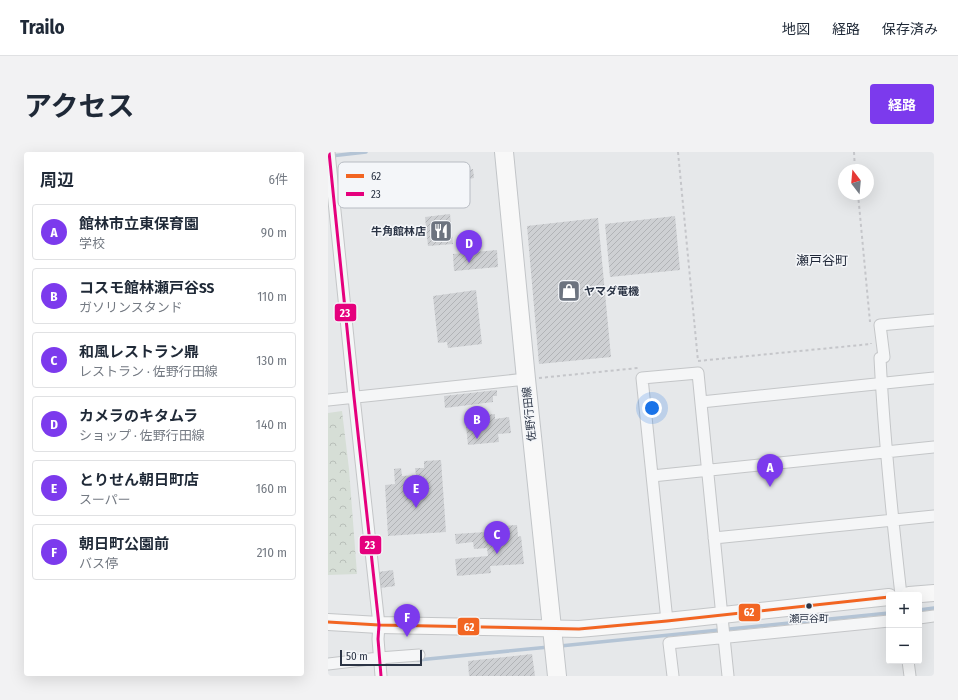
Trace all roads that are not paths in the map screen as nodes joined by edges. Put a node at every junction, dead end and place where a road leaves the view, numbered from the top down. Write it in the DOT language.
graph roads {
  1 [pos="329,152"];
  2 [pos="504,152"];
  3 [pos="333,231"];
  4 [pos="934,320"];
  5 [pos="934,378"];
  6 [pos="526,380"];
  7 [pos="881,384"];
  8 [pos="354,397"];
  9 [pos="328,400"];
  10 [pos="700,402"];
  11 [pos="934,447"];
  12 [pos="887,452"];
  13 [pos="708,470"];
  14 [pos="652,476"];
  15 [pos="934,516"];
  16 [pos="893,520"];
  17 [pos="714,538"];
  18 [pos="901,592"];
  19 [pos="934,593"];
  20 [pos="922,594"];
  21 [pos="886,597"];
  22 [pos="722,614"];
  23 [pos="934,616"];
  24 [pos="922,618"];
  25 [pos="666,621"];
  26 [pos="886,621"];
  27 [pos="328,622"];
  28 [pos="379,625"];
  29 [pos="552,628"];
  30 [pos="724,637"];
  31 [pos="419,655"];
  32 [pos="379,658"];
  33 [pos="328,664"];
  34 [pos="908,664"];
  35 [pos="381,676"];
  36 [pos="557,676"];
  37 [pos="673,676"];
  38 [pos="728,676"];
  39 [pos="910,676"];
  1 -- 3 [label="street"];
  2 -- 6 [label="main road, 佐野行田線"];
  3 -- 8 [label="street"];
  4 -- 7 [label="street"];
  5 -- 7 [label="street"];
  6 -- 8 [label="street"];
  6 -- 29 [label="main road, 佐野行田線"];
  7 -- 10 [label="street"];
  7 -- 12 [label="street"];
  8 -- 9 [label="street"];
  8 -- 28 [label="street"];
  10 -- 13 [label="street"];
  10 -- 14 [label="street"];
  11 -- 12 [label="street"];
  12 -- 13 [label="street"];
  12 -- 16 [label="street"];
  13 -- 14 [label="street"];
  13 -- 17 [label="street"];
  14 -- 25 [label="street"];
  15 -- 16 [label="street"];
  16 -- 17 [label="street"];
  16 -- 18 [label="street"];
  17 -- 22 [label="street"];
  19 -- 20 [label="street"];
  21 -- 22 [label="street"];
  22 -- 25 [label="street"];
  22 -- 30 [label="street"];
  23 -- 24 [label="street"];
  25 -- 29 [label="street"];
  26 -- 30 [label="street"];
  27 -- 28 [label="street"];
  28 -- 29 [label="street"];
  28 -- 32 [label="street"];
  29 -- 36 [label="main road, 佐野行田線"];
  30 -- 37 [label="street"];
  30 -- 38 [label="street"];
  31 -- 32 [label="street"];
  32 -- 33 [label="street"];
  32 -- 35 [label="street"];
  34 -- 39 [label="street"];
}
